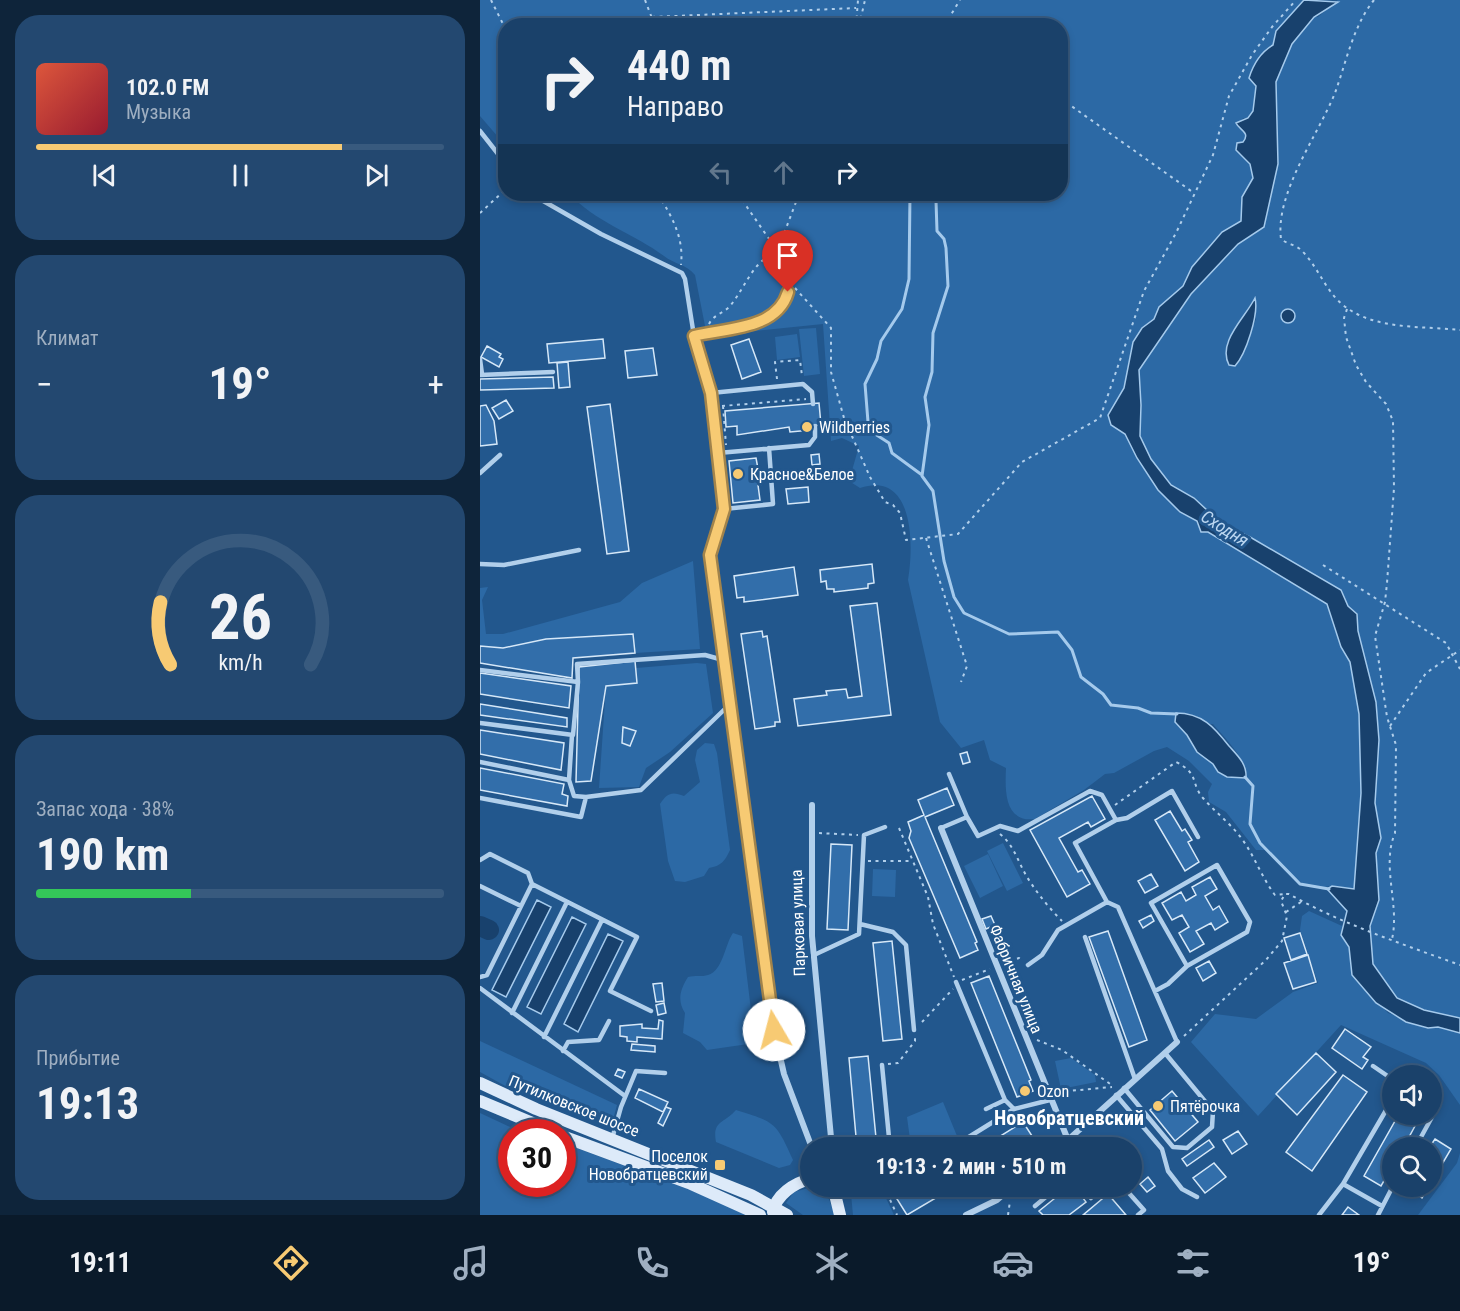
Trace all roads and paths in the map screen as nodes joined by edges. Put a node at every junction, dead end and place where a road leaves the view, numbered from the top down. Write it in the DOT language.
graph roads {
  1 [pos="491,0"];
  2 [pos="645,0"];
  3 [pos="858,0"];
  4 [pos="865,0"];
  5 [pos="960,0"];
  6 [pos="1296,0"];
  7 [pos="1374,0"];
  8 [pos="856,8"];
  9 [pos="652,17"];
  10 [pos="500,18"];
  11 [pos="857,18"];
  12 [pos="860,18"];
  13 [pos="949,18"];
  14 [pos="1068,104"];
  15 [pos="480,131"];
  16 [pos="498,154"];
  17 [pos="1194,193"];
  18 [pos="498,196"];
  19 [pos="543,201"];
  20 [pos="662,201"];
  21 [pos="743,201"];
  22 [pos="797,201"];
  23 [pos="480,213"];
  24 [pos="778,253"];
  25 [pos="680,272"];
  26 [pos="789,281"];
  27 [pos="1347,309"];
  28 [pos="1460,330"];
  29 [pos="706,333"];
  30 [pos="694,336"];
  31 [pos="480,359"];
  32 [pos="552,372"];
  33 [pos="481,374"];
  34 [pos="803,384"];
  35 [pos="777,387"];
  36 [pos="711,393"];
  37 [pos="812,401"];
  38 [pos="713,407"];
  39 [pos="815,426"];
  40 [pos="769,448"];
  41 [pos="718,453"];
  42 [pos="500,455"];
  43 [pos="480,473"];
  44 [pos="724,509"];
  45 [pos="927,538"];
  46 [pos="579,550"];
  47 [pos="710,555"];
  48 [pos="480,564"];
  49 [pos="1323,565"];
  50 [pos="1385,602"];
  51 [pos="1460,650"];
  52 [pos="1453,654"];
  53 [pos="723,660"];
  54 [pos="1460,669"];
  55 [pos="480,670"];
  56 [pos="578,682"];
  57 [pos="961,682"];
  58 [pos="729,705"];
  59 [pos="480,723"];
  60 [pos="1390,726"];
  61 [pos="572,735"];
  62 [pos="480,762"];
  63 [pos="949,774"];
  64 [pos="569,780"];
  65 [pos="586,797"];
  66 [pos="480,798"];
  67 [pos="812,805"];
  68 [pos="1110,809"];
  69 [pos="967,817"];
  70 [pos="1116,820"];
  71 [pos="885,827"];
  72 [pos="899,828"];
  73 [pos="941,828"];
  74 [pos="993,829"];
  75 [pos="812,833"];
  76 [pos="864,835"];
  77 [pos="1198,837"];
  78 [pos="480,860"];
  79 [pos="863,861"];
  80 [pos="913,861"];
  81 [pos="532,884"];
  82 [pos="480,886"];
  83 [pos="1285,894"];
  84 [pos="567,902"];
  85 [pos="1107,902"];
  86 [pos="1301,902"];
  87 [pos="521,906"];
  88 [pos="1286,912"];
  89 [pos="602,920"];
  90 [pos="860,924"];
  91 [pos="1067,925"];
  92 [pos="1084,937"];
  93 [pos="1392,939"];
  94 [pos="814,954"];
  95 [pos="1460,965"];
  96 [pos="1028,966"];
  97 [pos="1187,966"];
  98 [pos="480,977"];
  99 [pos="957,984"];
  100 [pos="480,988"];
  101 [pos="1155,991"];
  102 [pos="651,1011"];
  103 [pos="512,1013"];
  104 [pos="609,1021"];
  105 [pos="914,1030"];
  106 [pos="1024,1035"];
  107 [pos="544,1037"];
  108 [pos="1177,1042"];
  109 [pos="563,1051"];
  110 [pos="1165,1053"];
  111 [pos="882,1065"];
  112 [pos="1373,1066"];
  113 [pos="1382,1072"];
  114 [pos="665,1073"];
  115 [pos="1135,1078"];
  116 [pos="480,1083"];
  117 [pos="1113,1086"];
  118 [pos="1126,1086"];
  119 [pos="1116,1095"];
  120 [pos="625,1096"];
  121 [pos="1049,1097"];
  122 [pos="1005,1100"];
  123 [pos="480,1101"];
  124 [pos="986,1109"];
  125 [pos="1014,1109"];
  126 [pos="1382,1117"];
  127 [pos="523,1119"];
  128 [pos="808,1137"];
  129 [pos="831,1137"];
  130 [pos="889,1137"];
  131 [pos="969,1137"];
  132 [pos="1067,1137"];
  133 [pos="1071,1137"];
  134 [pos="612,1139"];
  135 [pos="576,1141"];
  136 [pos="800,1184"];
  137 [pos="1343,1184"];
  138 [pos="836,1197"];
  139 [pos="889,1197"];
  140 [pos="999,1197"];
  141 [pos="1011,1197"];
  142 [pos="1046,1197"];
  143 [pos="1132,1197"];
  144 [pos="1197,1197"];
  145 [pos="1387,1197"];
  146 [pos="1035,1206"];
  147 [pos="1382,1206"];
  148 [pos="774,1211"];
  149 [pos="760,1215"];
  150 [pos="787,1215"];
  151 [pos="840,1215"];
  152 [pos="897,1215"];
  153 [pos="966,1215"];
  154 [pos="1008,1215"];
  155 [pos="1138,1215"];
  156 [pos="1319,1215"];
  157 [pos="1378,1215"];
  1 -- 10 [label="path"];
  2 -- 9 [label="path"];
  3 -- 8 [label="path"];
  4 -- 12 [label="path"];
  5 -- 13 [label="path"];
  6 -- 17 [label="path"];
  7 -- 27 [label="path"];
  8 -- 9 [label="path"];
  8 -- 11 [label="path"];
  14 -- 17 [label="path"];
  15 -- 16 [label="lane"];
  17 -- 45 [label="path"];
  18 -- 23 [label="path"];
  19 -- 25 [label="lane"];
  20 -- 25 [label="path"];
  21 -- 24 [label="path"];
  22 -- 24 [label="path"];
  24 -- 26 [label="lane"];
  24 -- 29 [label="path"];
  25 -- 30 [label="lane"];
  26 -- 29 [label="lane"];
  26 -- 45 [label="path"];
  27 -- 28 [label="path"];
  27 -- 50 [label="path"];
  29 -- 30 [label="lane"];
  30 -- 36 [label="lane"];
  31 -- 33 [label="lane"];
  32 -- 33 [label="lane"];
  34 -- 35 [label="lane"];
  34 -- 35 [label="path"];
  34 -- 37 [label="lane"];
  35 -- 36 [label="lane"];
  36 -- 38 [label="lane"];
  37 -- 38 [label="path"];
  38 -- 41 [label="lane"];
  39 -- 40 [label="lane"];
  40 -- 41 [label="lane"];
  40 -- 44 [label="lane"];
  41 -- 44 [label="lane"];
  42 -- 43 [label="lane"];
  44 -- 47 [label="lane"];
  45 -- 57 [label="path"];
  46 -- 48 [label="lane"];
  47 -- 53 [label="street"];
  49 -- 50 [label="path"];
  50 -- 52 [label="path"];
  50 -- 60 [label="path"];
  51 -- 52 [label="path"];
  52 -- 54 [label="path"];
  52 -- 60 [label="path"];
  53 -- 56 [label="lane"];
  53 -- 58 [label="street"];
  55 -- 56 [label="lane"];
  56 -- 61 [label="lane"];
  58 -- 65 [label="lane"];
  58 -- 128 [label="street"];
  59 -- 61 [label="lane"];
  60 -- 93 [label="path"];
  61 -- 64 [label="lane"];
  62 -- 64 [label="lane"];
  63 -- 69 [label="lane"];
  64 -- 65 [label="lane"];
  65 -- 66 [label="lane"];
  67 -- 75 [label="street, Парковая улица"];
  68 -- 70 [label="lane"];
  68 -- 74 [label="lane"];
  68 -- 83 [label="path"];
  69 -- 73 [label="lane"];
  69 -- 74 [label="lane"];
  70 -- 77 [label="lane"];
  70 -- 85 [label="lane"];
  71 -- 76 [label="lane"];
  72 -- 80 [label="path"];
  73 -- 106 [label="street, Фабричная улица"];
  74 -- 91 [label="path"];
  75 -- 76 [label="path"];
  75 -- 94 [label="street, Парковая улица"];
  76 -- 79 [label="lane"];
  78 -- 81 [label="lane"];
  79 -- 80 [label="path"];
  79 -- 90 [label="lane"];
  80 -- 99 [label="path"];
  81 -- 84 [label="lane"];
  81 -- 87 [label="lane"];
  82 -- 87 [label="lane"];
  83 -- 86 [label="path"];
  83 -- 88 [label="path"];
  84 -- 89 [label="lane"];
  84 -- 103 [label="lane"];
  85 -- 91 [label="lane"];
  85 -- 101 [label="lane"];
  86 -- 88 [label="path"];
  86 -- 93 [label="path"];
  87 -- 98 [label="lane"];
  88 -- 108 [label="path"];
  89 -- 102 [label="lane"];
  89 -- 107 [label="lane"];
  90 -- 94 [label="lane"];
  90 -- 105 [label="lane"];
  91 -- 96 [label="lane"];
  92 -- 115 [label="lane"];
  93 -- 95 [label="path"];
  94 -- 129 [label="street, Парковая улица"];
  97 -- 97 [label="lane"];
  97 -- 101 [label="lane"];
  99 -- 105 [label="path"];
  99 -- 122 [label="lane"];
  100 -- 103 [label="lane"];
  101 -- 108 [label="lane"];
  103 -- 107 [label="lane"];
  104 -- 109 [label="lane"];
  105 -- 111 [label="path"];
  106 -- 117 [label="path"];
  106 -- 121 [label="street, Фабричная улица"];
  107 -- 109 [label="lane"];
  108 -- 110 [label="street"];
  109 -- 120 [label="lane"];
  110 -- 115 [label="street"];
  110 -- 118 [label="lane"];
  111 -- 130 [label="lane"];
  112 -- 113 [label="lane"];
  114 -- 120 [label="lane"];
  115 -- 118 [label="street"];
  116 -- 134 [label="main road, Путилковское шоссе"];
  117 -- 118 [label="path"];
  117 -- 121 [label="path"];
  118 -- 119 [label="street"];
  119 -- 133 [label="street"];
  119 -- 144 [label="lane"];
  120 -- 134 [label="lane"];
  121 -- 125 [label="lane"];
  121 -- 132 [label="street, Фабричная улица"];
  122 -- 124 [label="lane"];
  122 -- 125 [label="lane"];
  123 -- 127 [label="main road, Путилковское шоссе"];
  125 -- 131 [label="lane"];
  126 -- 137 [label="lane"];
  134 -- 148 [label="main road, Путилковское шоссе"];
  135 -- 149 [label="main road, Путилковское шоссе"];
  136 -- 148 [label="main road"];
  137 -- 147 [label="lane"];
  137 -- 156 [label="lane"];
  138 -- 151 [label="main road"];
  139 -- 152 [label="path"];
  140 -- 153 [label="street"];
  141 -- 154 [label="path"];
  142 -- 146 [label="lane"];
  143 -- 155 [label="lane"];
  145 -- 147 [label="lane"];
  147 -- 157 [label="lane"];
  148 -- 150 [label="main road, Путилковское шоссе"];
}
